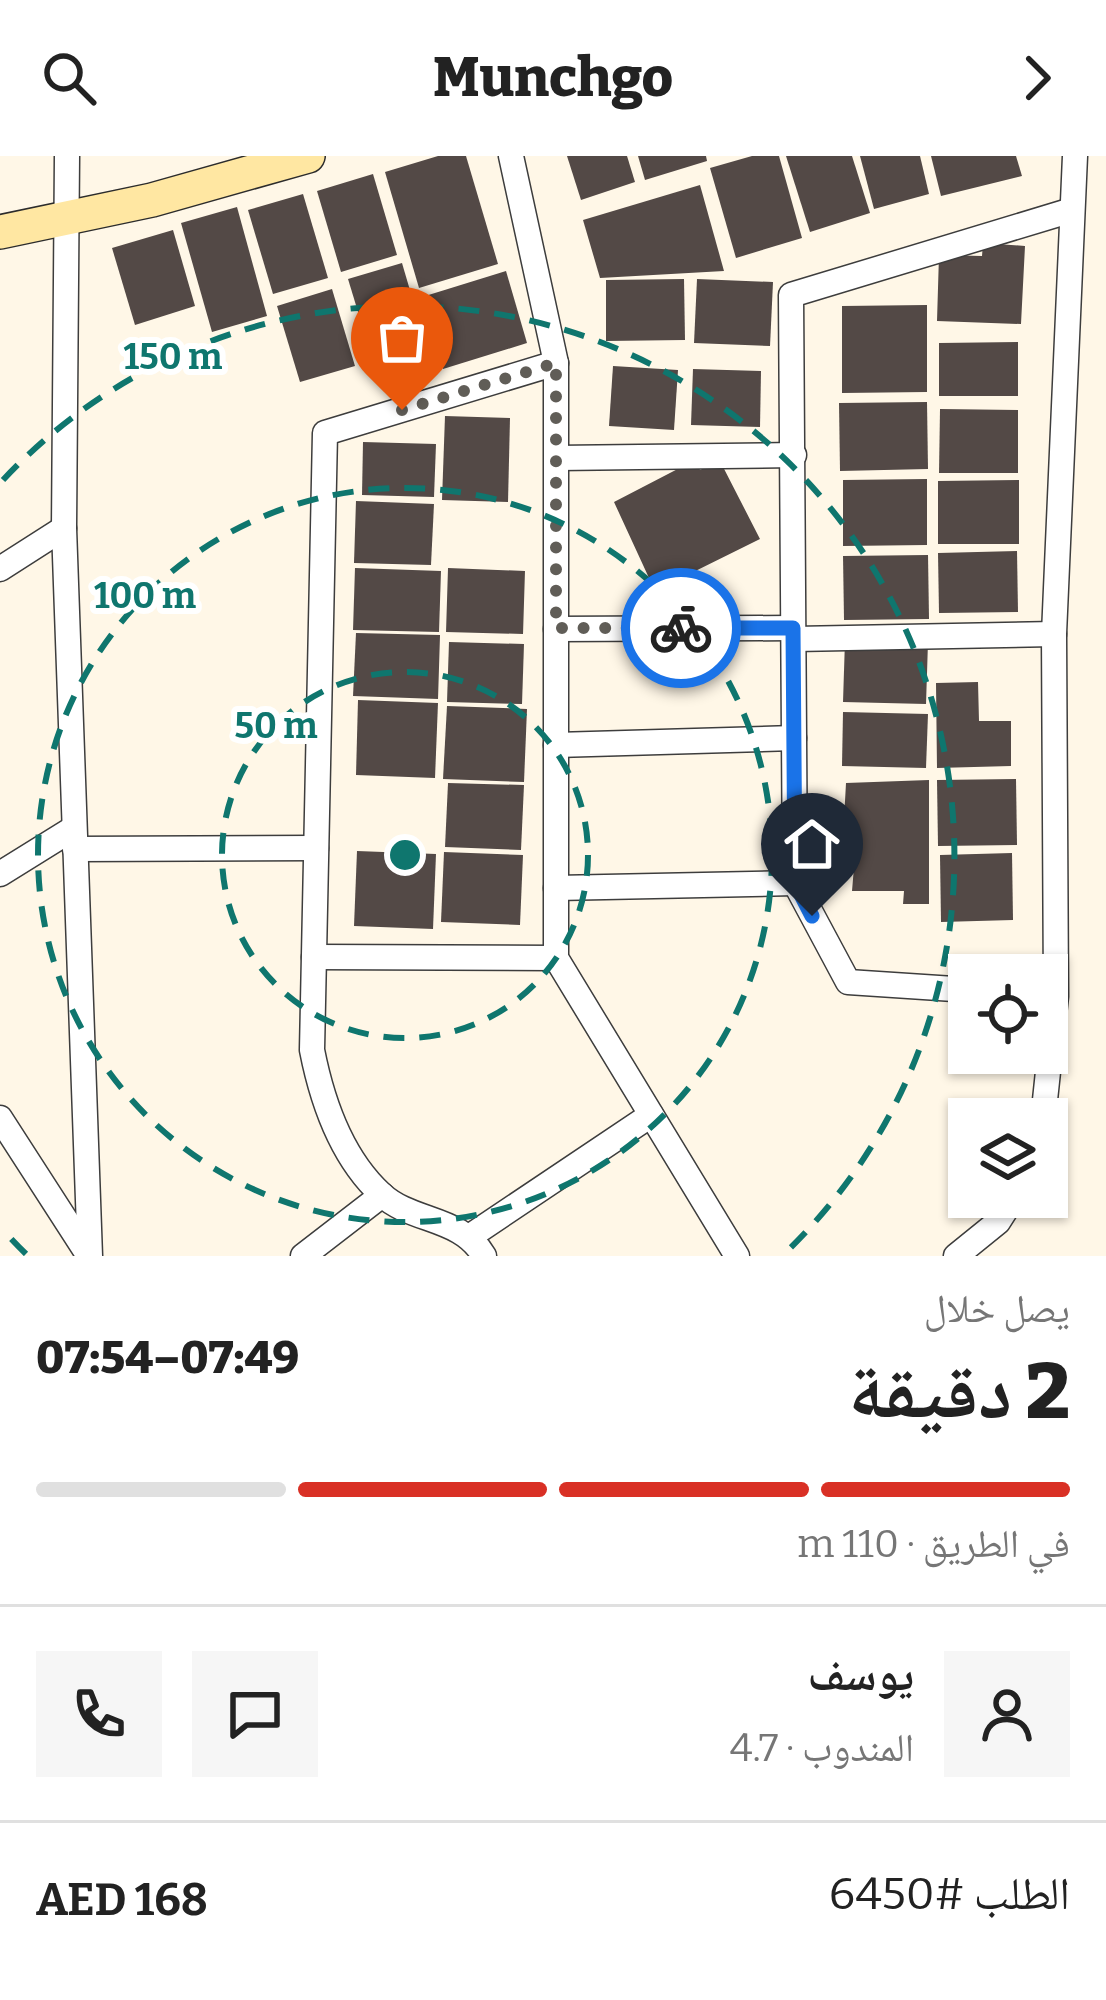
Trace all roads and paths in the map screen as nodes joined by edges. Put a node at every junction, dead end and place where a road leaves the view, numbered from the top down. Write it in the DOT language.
graph roads {
  1 [pos="67,156"];
  2 [pos="308,156"];
  3 [pos="512,156"];
  4 [pos="1075,156"];
  5 [pos="1072,210"];
  6 [pos="66,219"];
  7 [pos="0,232"];
  8 [pos="556,363"];
  9 [pos="794,454"];
  10 [pos="557,458"];
  11 [pos="64,528"];
  12 [pos="0,569"];
  13 [pos="556,628"];
  14 [pos="794,634"];
  15 [pos="1054,634"];
  16 [pos="794,738"];
  17 [pos="556,745"];
  18 [pos="75,838"];
  19 [pos="316,848"];
  20 [pos="0,874"];
  21 [pos="795,883"];
  22 [pos="556,888"];
  23 [pos="1052,954"];
  24 [pos="314,957"];
  25 [pos="556,958"];
  26 [pos="948,989"];
  27 [pos="651,1115"];
  28 [pos="0,1118"];
  29 [pos="382,1195"];
  30 [pos="1001,1218"];
  31 [pos="478,1246"];
  32 [pos="89,1256"];
  33 [pos="303,1256"];
  34 [pos="737,1256"];
  35 [pos="956,1256"];
  1 -- 6 [label="street"];
  2 -- 6 [label="main road"];
  3 -- 8 [label="street"];
  4 -- 5 [label="street"];
  5 -- 9 [label="street"];
  5 -- 15 [label="street"];
  6 -- 7 [label="main road"];
  6 -- 11 [label="street"];
  8 -- 10 [label="street"];
  8 -- 19 [label="street"];
  9 -- 10 [label="street"];
  9 -- 14 [label="street"];
  10 -- 13 [label="street"];
  11 -- 12 [label="street"];
  11 -- 18 [label="street"];
  13 -- 14 [label="street"];
  13 -- 17 [label="street"];
  14 -- 15 [label="street"];
  14 -- 16 [label="street"];
  15 -- 23 [label="street"];
  16 -- 17 [label="street"];
  16 -- 21 [label="street"];
  17 -- 22 [label="street"];
  18 -- 19 [label="street"];
  18 -- 20 [label="street"];
  18 -- 32 [label="street"];
  19 -- 24 [label="street"];
  21 -- 22 [label="street"];
  21 -- 26 [label="street"];
  22 -- 25 [label="street"];
  24 -- 25 [label="street"];
  24 -- 29 [label="street"];
  25 -- 27 [label="street"];
  27 -- 31 [label="street"];
  27 -- 34 [label="street"];
  28 -- 32 [label="street"];
  29 -- 31 [label="street"];
  29 -- 33 [label="street"];
  30 -- 35 [label="street"];
}
